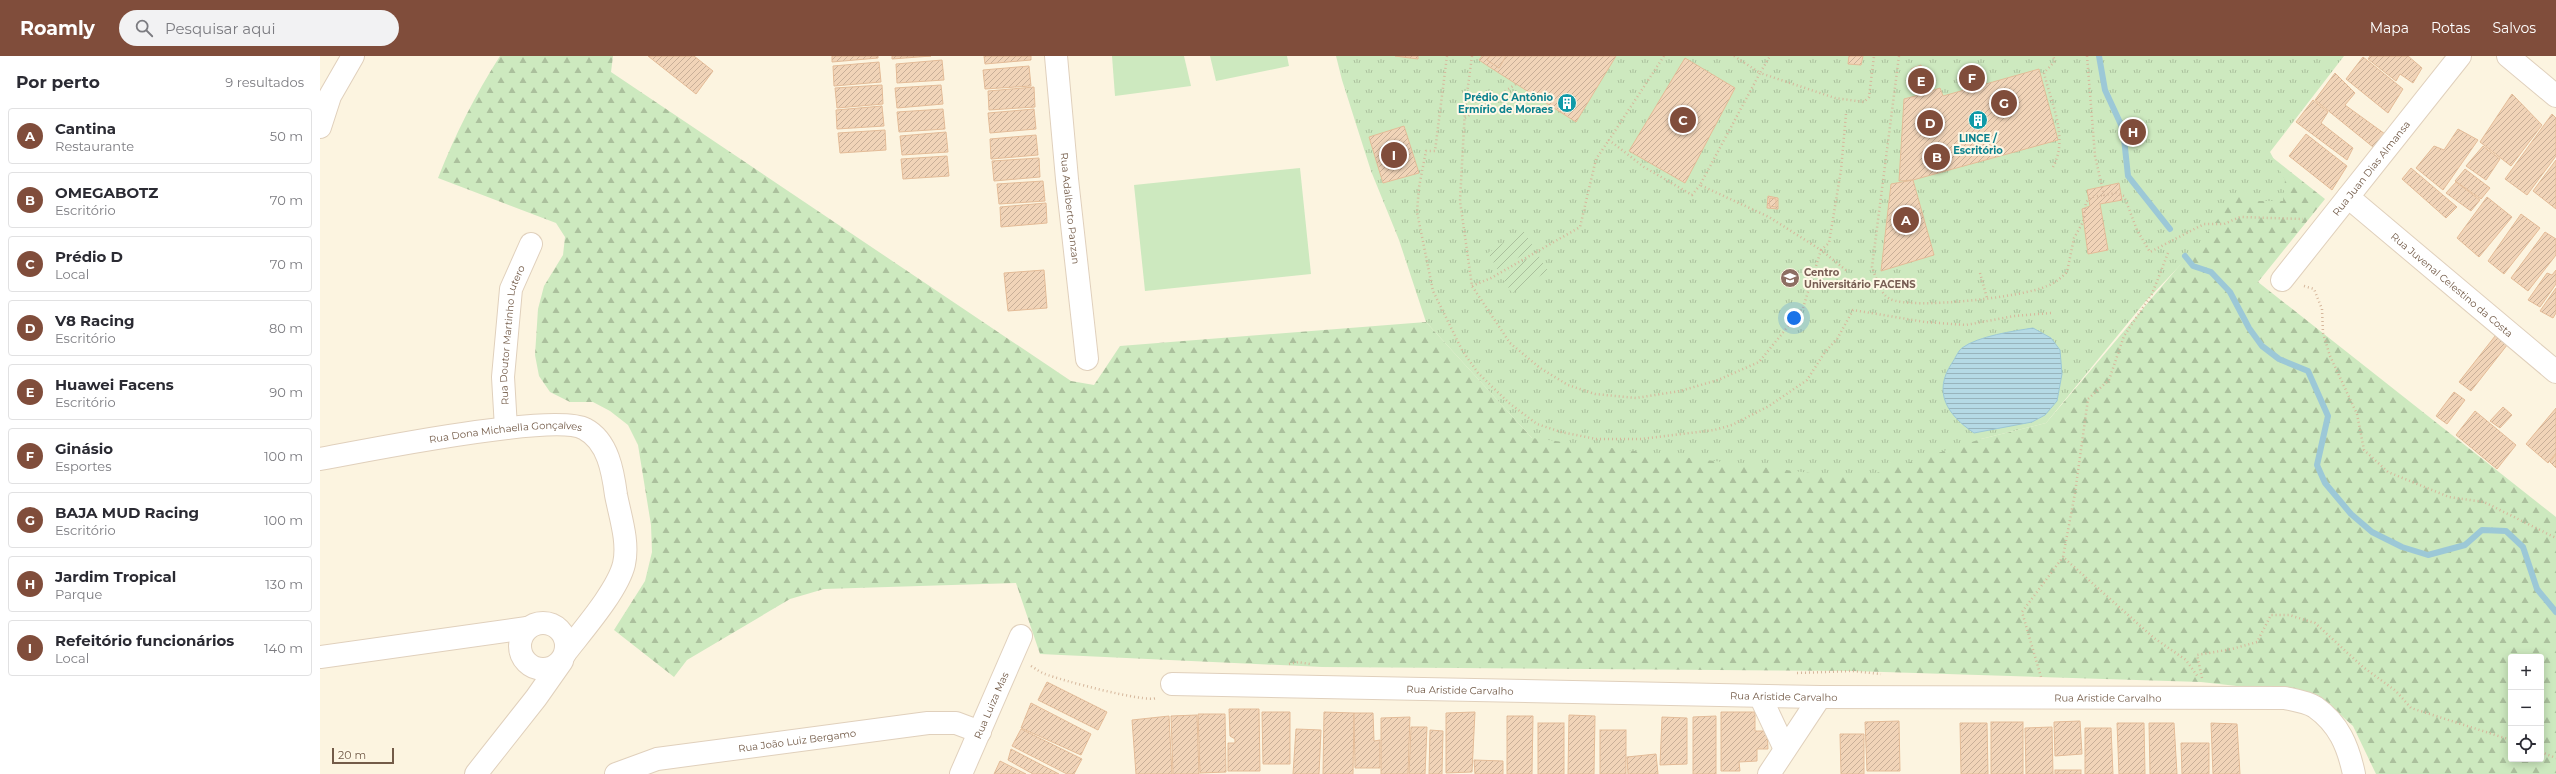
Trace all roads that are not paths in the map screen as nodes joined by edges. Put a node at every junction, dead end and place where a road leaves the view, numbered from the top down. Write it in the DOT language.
graph roads {
  1 [pos="353,56"];
  2 [pos="1056,56"];
  3 [pos="2460,56"];
  4 [pos="2508,56"];
  5 [pos="2556,96"];
  6 [pos="320,127"];
  7 [pos="2348,197"];
  8 [pos="531,244"];
  9 [pos="2282,280"];
  10 [pos="1087,360"];
  11 [pos="2556,372"];
  12 [pos="506,428"];
  13 [pos="320,459"];
  14 [pos="596,612"];
  15 [pos="548,622"];
  16 [pos="527,628"];
  17 [pos="483,633"];
  18 [pos="1017,645"];
  19 [pos="522,655"];
  20 [pos="564,656"];
  21 [pos="320,657"];
  22 [pos="1172,684"];
  23 [pos="1760,696"];
  24 [pos="1820,697"];
  25 [pos="536,698"];
  26 [pos="980,732"];
  27 [pos="1786,749"];
  28 [pos="476,774"];
  29 [pos="616,774"];
  30 [pos="961,774"];
  31 [pos="1769,774"];
  32 [pos="2354,774"];
  1 -- 6 [label="street"];
  2 -- 10 [label="street, Rua Adalberto Panzan"];
  3 -- 7 [label="street, Rua Juan Dias Almansa"];
  4 -- 5 [label="street"];
  7 -- 9 [label="street, Rua Juan Dias Almansa"];
  7 -- 11 [label="street, Rua Juvenal Celestino da Costa"];
  8 -- 12 [label="street, Rua Doutor Martinho Lutero"];
  12 -- 13 [label="street, Rua Dona Michaella Gonçalves"];
  12 -- 14 [label="street, Rua Dona Michaella Gonçalves"];
  14 -- 15 [label="street"];
  14 -- 20 [label="street, Rua Dona Michaella Gonçalves"];
  15 -- 16 [label="street"];
  15 -- 20 [label="street"];
  16 -- 17 [label="street"];
  16 -- 19 [label="street"];
  17 -- 19 [label="street"];
  17 -- 21 [label="street"];
  18 -- 26 [label="street, Rua Luiza Mas"];
  19 -- 20 [label="street"];
  19 -- 25 [label="street"];
  20 -- 25 [label="street, Rua Dona Michaella Gonçalves"];
  22 -- 23 [label="street, Rua Aristide Carvalho"];
  23 -- 24 [label="street, Rua Aristide Carvalho"];
  23 -- 27 [label="street"];
  24 -- 27 [label="street"];
  24 -- 32 [label="street, Rua Aristide Carvalho"];
  25 -- 28 [label="street, Rua Dona Michaella Gonçalves"];
  26 -- 29 [label="street, Rua João Luiz Bergamo"];
  26 -- 30 [label="street, Rua Luiza Mas"];
  27 -- 31 [label="street"];
}
